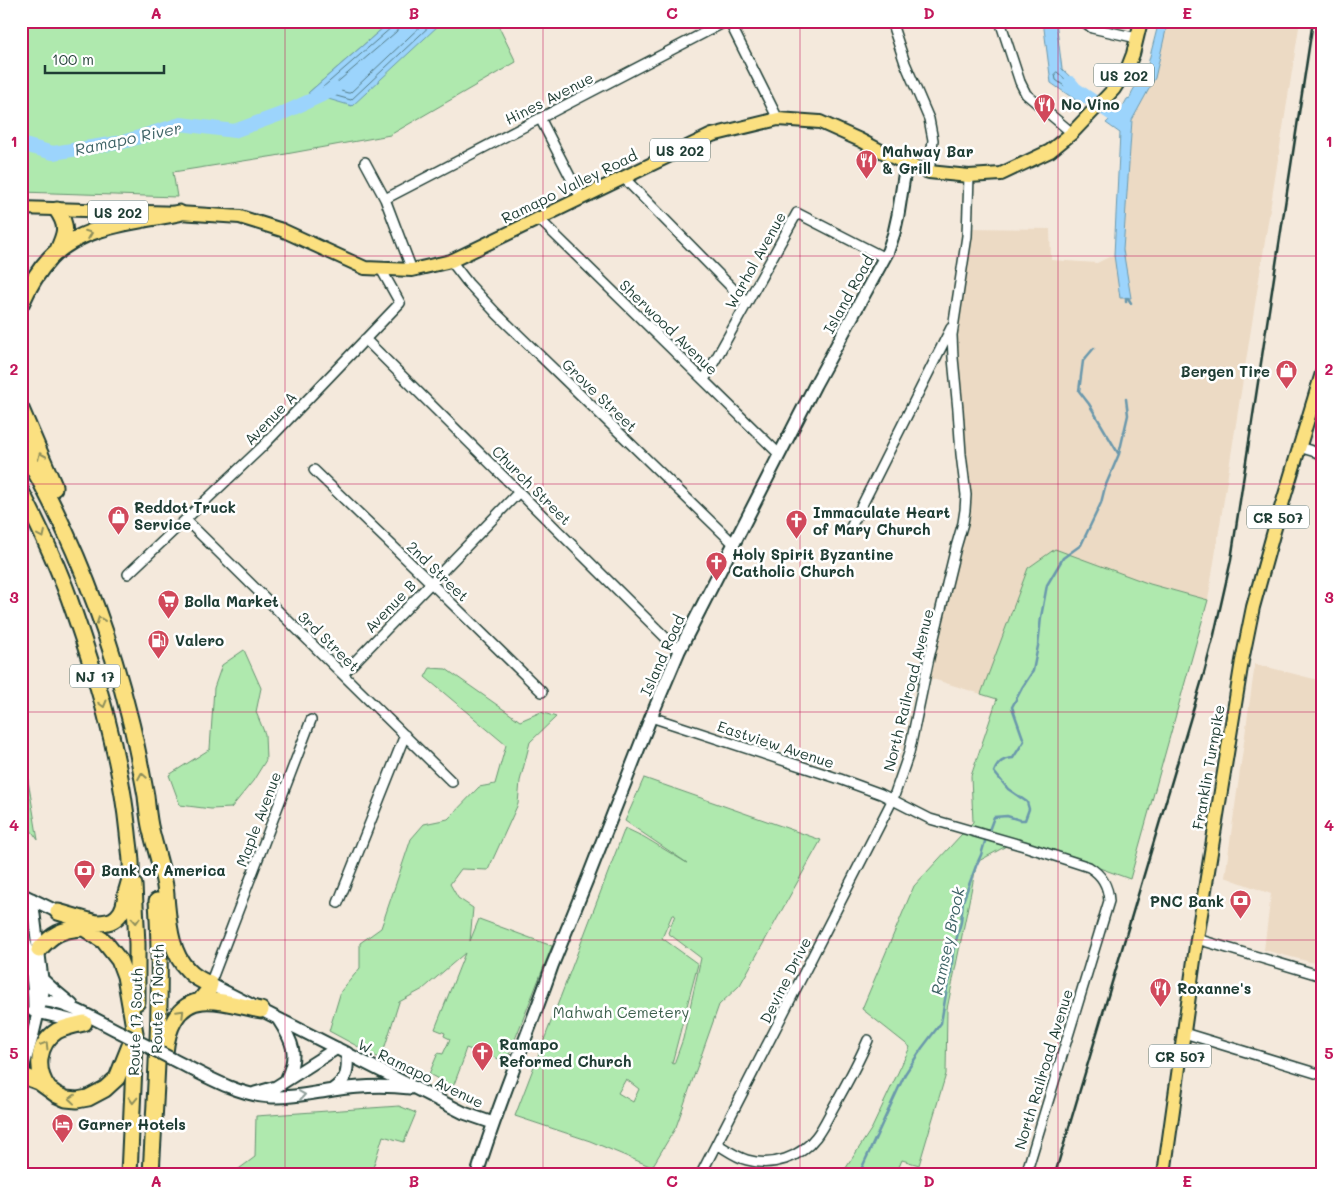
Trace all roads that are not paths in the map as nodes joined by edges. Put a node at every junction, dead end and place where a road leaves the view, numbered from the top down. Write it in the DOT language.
graph roads {
  1 [pos="728,21"];
  2 [pos="891,21"];
  3 [pos="1000,21"];
  4 [pos="1083,21"];
  5 [pos="1141,21"];
  6 [pos="1137,38"];
  7 [pos="540,118"];
  8 [pos="778,119"];
  9 [pos="1072,133"];
  10 [pos="365,162"];
  11 [pos="906,164"];
  12 [pos="929,172"];
  13 [pos="969,176"];
  14 [pos="624,178"];
  15 [pos="581,198"];
  16 [pos="385,199"];
  17 [pos="21,208"];
  18 [pos="57,210"];
  19 [pos="180,213"];
  20 [pos="539,219"];
  21 [pos="57,252"];
  22 [pos="885,258"];
  23 [pos="451,261"];
  24 [pos="382,269"];
  25 [pos="412,270"];
  26 [pos="746,303"];
  27 [pos="21,304"];
  28 [pos="954,321"];
  29 [pos="365,339"];
  30 [pos="1322,373"];
  31 [pos="704,380"];
  32 [pos="21,409"];
  33 [pos="21,446"];
  34 [pos="1299,446"];
  35 [pos="779,454"];
  36 [pos="1322,454"];
  37 [pos="314,470"];
  38 [pos="21,491"];
  39 [pos="519,492"];
  40 [pos="52,502"];
  41 [pos="186,520"];
  42 [pos="849,531"];
  43 [pos="734,544"];
  44 [pos="128,574"];
  45 [pos="432,583"];
  46 [pos="679,651"];
  47 [pos="342,674"];
  48 [pos="542,692"];
  49 [pos="651,717"];
  50 [pos="311,720"];
  51 [pos="405,735"];
  52 [pos="452,782"];
  53 [pos="892,799"];
  54 [pos="149,824"];
  55 [pos="131,871"];
  56 [pos="21,894"];
  57 [pos="32,899"];
  58 [pos="338,903"];
  59 [pos="58,912"];
  60 [pos="21,927"];
  61 [pos="82,928"];
  62 [pos="1197,939"];
  63 [pos="39,950"];
  64 [pos="1322,976"];
  65 [pos="42,979"];
  66 [pos="210,984"];
  67 [pos="200,1001"];
  68 [pos="37,1005"];
  69 [pos="261,1010"];
  70 [pos="277,1018"];
  71 [pos="89,1021"];
  72 [pos="135,1033"];
  73 [pos="1184,1033"];
  74 [pos="868,1040"];
  75 [pos="342,1051"];
  76 [pos="21,1075"];
  77 [pos="1322,1075"];
  78 [pos="286,1081"];
  79 [pos="48,1088"];
  80 [pos="332,1090"];
  81 [pos="419,1090"];
  82 [pos="254,1094"];
  83 [pos="493,1123"];
  84 [pos="152,1143"];
  85 [pos="717,1144"];
  86 [pos="129,1174"];
  87 [pos="151,1174"];
  88 [pos="477,1174"];
  89 [pos="701,1174"];
  90 [pos="1026,1174"];
  91 [pos="1164,1174"];
  1 -- 7 [label="street, Hines Avenue"];
  1 -- 8 [label="street"];
  2 -- 12 [label="street"];
  3 -- 9 [label="street"];
  4 -- 6 [label="street"];
  5 -- 6 [label="main road, Ramapo Valley Road / US 202"];
  6 -- 9 [label="main road, Ramapo Valley Road / US 202"];
  7 -- 15 [label="street"];
  7 -- 16 [label="street, Hines Avenue"];
  8 -- 11 [label="main road, Ramapo Valley Road / US 202"];
  8 -- 14 [label="main road, Ramapo Valley Road / US 202"];
  9 -- 13 [label="main road, Ramapo Valley Road / US 202"];
  10 -- 16 [label="street"];
  11 -- 12 [label="main road, Ramapo Valley Road / US 202"];
  11 -- 22 [label="street, Island Road"];
  12 -- 13 [label="main road, Ramapo Valley Road / US 202"];
  13 -- 28 [label="street, North Railroad Avenue"];
  14 -- 15 [label="main road, Ramapo Valley Road / US 202"];
  14 -- 26 [label="street"];
  15 -- 20 [label="main road, Ramapo Valley Road / US 202"];
  16 -- 25 [label="street"];
  17 -- 18 [label="main road, Ramapo Valley Road / US 202"];
  18 -- 19 [label="main road, Ramapo Valley Road / US 202"];
  18 -- 21 [label="highway"];
  21 -- 19 [label="highway, one-way"];
  19 -- 24 [label="main road, Ramapo Valley Road / US 202"];
  20 -- 23 [label="main road, Ramapo Valley Road / US 202"];
  20 -- 31 [label="street, Sherwood Avenue"];
  21 -- 27 [label="highway"];
  22 -- 26 [label="street, Warhol Avenue"];
  22 -- 35 [label="street, Island Road"];
  23 -- 25 [label="main road, Ramapo Valley Road / US 202"];
  23 -- 43 [label="street, Grove Street"];
  24 -- 25 [label="main road, Ramapo Valley Road / US 202"];
  24 -- 29 [label="street, Avenue A"];
  26 -- 31 [label="street, Warhol Avenue"];
  28 -- 42 [label="street"];
  28 -- 53 [label="street, North Railroad Avenue"];
  29 -- 39 [label="street, Church Street"];
  29 -- 41 [label="street, Avenue A"];
  30 -- 34 [label="main road, Franklin Turnpike / CR 507"];
  31 -- 35 [label="street, Sherwood Avenue"];
  40 -- 32 [label="highway, one-way"];
  33 -- 40 [label="highway, NJ 17"];
  34 -- 36 [label="street"];
  34 -- 62 [label="main road, Franklin Turnpike / CR 507"];
  35 -- 43 [label="street, Island Road"];
  37 -- 45 [label="street, 2nd Street"];
  38 -- 55 [label="highway, NJ 17, one-way"];
  39 -- 45 [label="street, Avenue B"];
  39 -- 46 [label="street, Church Street"];
  54 -- 40 [label="highway, NJ 17, one-way"];
  41 -- 44 [label="street, Avenue A"];
  41 -- 47 [label="street, 3rd Street"];
  43 -- 46 [label="street, Island Road"];
  45 -- 47 [label="street, Avenue B"];
  45 -- 48 [label="street, 2nd Street"];
  46 -- 49 [label="street, Island Road"];
  47 -- 51 [label="street, 3rd Street"];
  49 -- 53 [label="street, Eastview Avenue"];
  49 -- 83 [label="street, Island Road"];
  50 -- 66 [label="street, Maple Avenue"];
  51 -- 52 [label="street, 3rd Street"];
  51 -- 58 [label="street"];
  53 -- 85 [label="street, Devine Drive"];
  53 -- 90 [label="street, North Railroad Avenue"];
  54 -- 66 [label="highway"];
  54 -- 84 [label="highway, Route 17 North / NJ 17"];
  55 -- 59 [label="highway"];
  55 -- 72 [label="highway, Route 17 South / NJ 17, one-way"];
  56 -- 57 [label="street"];
  57 -- 59 [label="street"];
  57 -- 63 [label="street"];
  59 -- 61 [label="highway"];
  60 -- 68 [label="street"];
  61 -- 63 [label="highway"];
  61 -- 72 [label="highway"];
  62 -- 64 [label="street"];
  62 -- 73 [label="main road, Franklin Turnpike / CR 507"];
  63 -- 65 [label="street"];
  65 -- 68 [label="street"];
  65 -- 71 [label="street"];
  66 -- 67 [label="highway"];
  66 -- 69 [label="street, W. Ramapo Avenue"];
  67 -- 69 [label="highway"];
  84 -- 67 [label="highway, one-way"];
  68 -- 71 [label="street"];
  68 -- 76 [label="street"];
  69 -- 70 [label="street, W. Ramapo Avenue"];
  70 -- 75 [label="street, W. Ramapo Avenue"];
  70 -- 78 [label="street"];
  79 -- 71 [label="highway, one-way"];
  71 -- 82 [label="street, bridge"];
  72 -- 79 [label="highway, one-way"];
  72 -- 86 [label="highway, Route 17 South / NJ 17, one-way"];
  73 -- 77 [label="street"];
  73 -- 91 [label="main road, Franklin Turnpike / CR 507"];
  74 -- 85 [label="street"];
  75 -- 78 [label="street"];
  75 -- 80 [label="street"];
  75 -- 81 [label="street, W. Ramapo Avenue"];
  76 -- 79 [label="highway"];
  78 -- 82 [label="street"];
  80 -- 81 [label="street"];
  82 -- 80 [label="street, one-way"];
  81 -- 83 [label="street, W. Ramapo Avenue"];
  83 -- 88 [label="street, Island Road"];
  84 -- 87 [label="highway, Route 17 North / NJ 17"];
  85 -- 89 [label="street, Devine Drive"];
}
